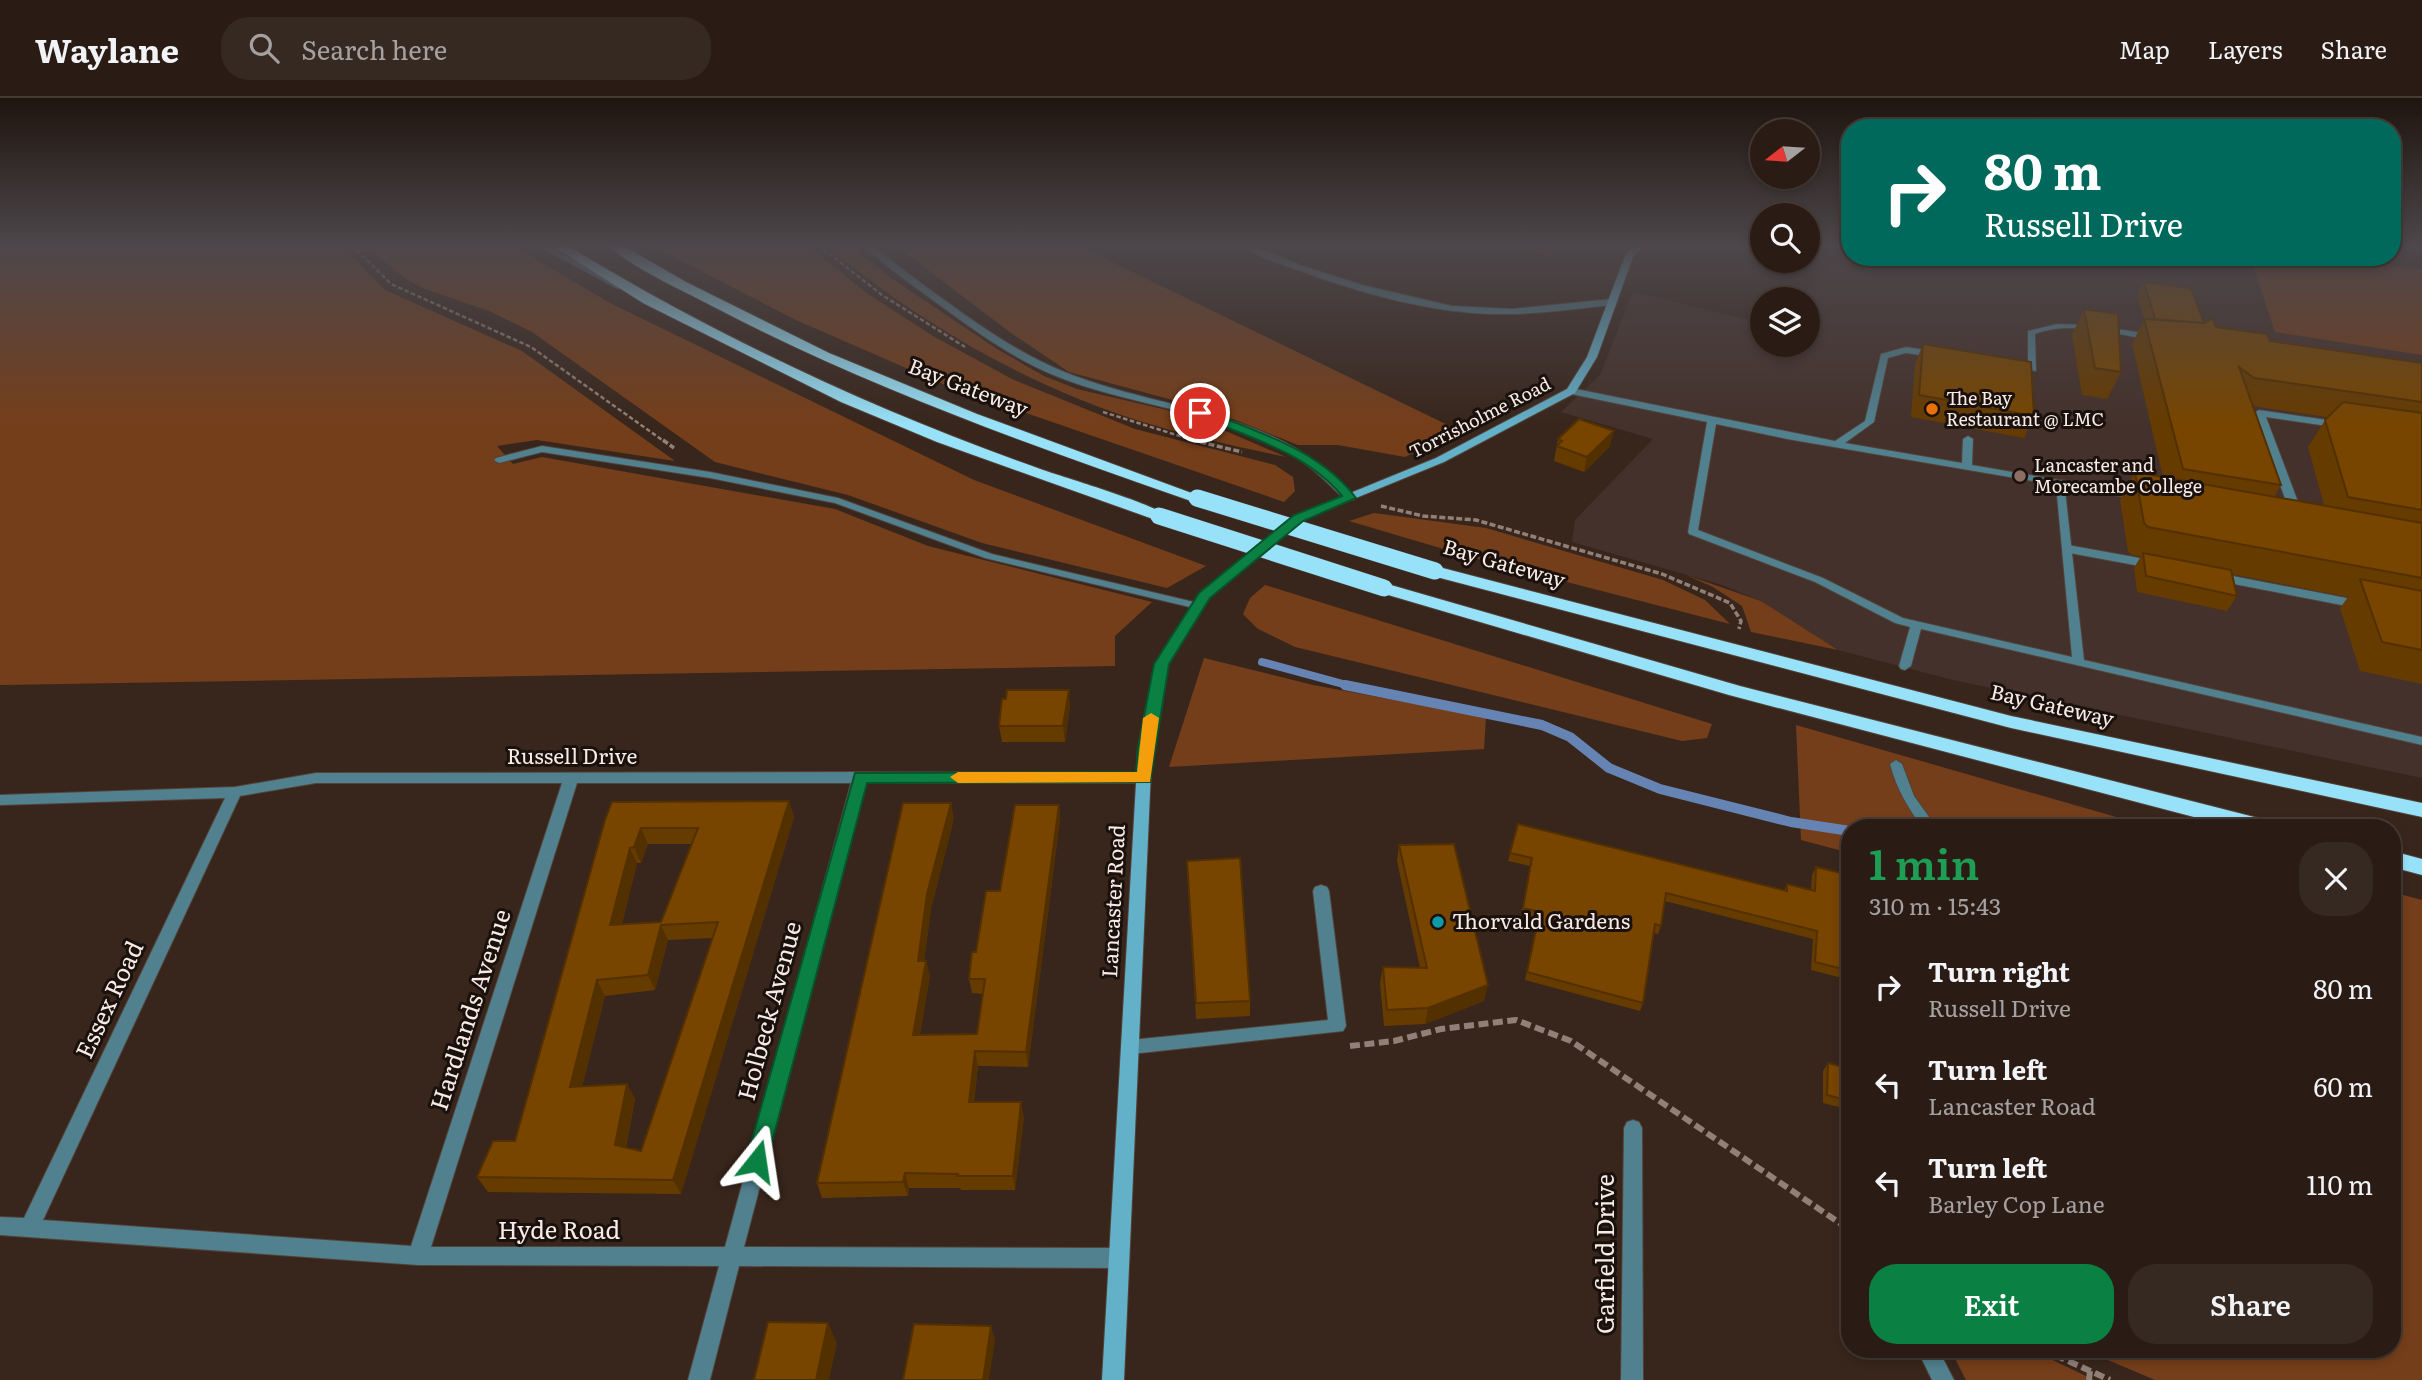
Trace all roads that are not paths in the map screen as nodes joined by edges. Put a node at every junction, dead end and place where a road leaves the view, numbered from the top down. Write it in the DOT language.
graph roads {
  1 [pos="656,305"];
  2 [pos="721,305"];
  3 [pos="950,305"];
  4 [pos="1446,305"];
  5 [pos="1588,305"];
  6 [pos="1611,305"];
  7 [pos="2166,339"];
  8 [pos="1944,356"];
  9 [pos="2008,365"];
  10 [pos="1571,391"];
  11 [pos="1712,422"];
  12 [pos="2354,427"];
  13 [pos="1968,439"];
  14 [pos="1837,444"];
  15 [pos="499,460"];
  16 [pos="1967,467"];
  17 [pos="2061,483"];
  18 [pos="1349,498"];
  19 [pos="2154,500"];
  20 [pos="1332,504"];
  21 [pos="2288,524"];
  22 [pos="2068,548"];
  23 [pos="2163,567"];
  24 [pos="2204,575"];
  25 [pos="1198,606"];
  26 [pos="2381,609"];
  27 [pos="1916,626"];
  28 [pos="2078,662"];
  29 [pos="1905,666"];
  30 [pos="2422,741"];
  31 [pos="1896,764"];
  32 [pos="860,777"];
  33 [pos="1144,778"];
  34 [pos="571,779"];
  35 [pos="235,792"];
  36 [pos="0,800"];
  37 [pos="2422,810"];
  38 [pos="1924,819"];
  39 [pos="2231,819"];
  40 [pos="2401,861"];
  41 [pos="2422,867"];
  42 [pos="1321,891"];
  43 [pos="1131,1047"];
  44 [pos="1633,1128"];
  45 [pos="0,1226"];
  46 [pos="29,1228"];
  47 [pos="418,1256"];
  48 [pos="732,1257"];
  49 [pos="1119,1258"];
  50 [pos="1931,1358"];
  51 [pos="699,1380"];
  52 [pos="1113,1380"];
  53 [pos="1632,1380"];
  54 [pos="1942,1380"];
  1 -- 39 [label="highway, bridge"];
  2 -- 37 [label="highway, Bay Gateway, bridge"];
  3 -- 18 [label="street"];
  4 -- 5 [label="street"];
  6 -- 10 [label="main road, Torrisholme Road"];
  7 -- 9 [label="lane"];
  8 -- 14 [label="lane"];
  10 -- 11 [label="lane"];
  10 -- 18 [label="main road, Torrisholme Road"];
  11 -- 14 [label="lane"];
  11 -- 27 [label="lane"];
  12 -- 21 [label="street"];
  13 -- 16 [label="lane"];
  14 -- 16 [label="lane"];
  15 -- 25 [label="lane"];
  16 -- 17 [label="lane"];
  17 -- 19 [label="street"];
  17 -- 22 [label="lane"];
  18 -- 20 [label="main road, Torrisholme Road"];
  20 -- 25 [label="main road, Lancaster Road"];
  22 -- 23 [label="street"];
  22 -- 28 [label="lane"];
  24 -- 26 [label="street"];
  25 -- 33 [label="main road, Lancaster Road"];
  27 -- 28 [label="lane"];
  27 -- 29 [label="lane"];
  28 -- 30 [label="lane"];
  31 -- 38 [label="lane"];
  32 -- 33 [label="street, Russell Drive"];
  32 -- 34 [label="street, Russell Drive"];
  32 -- 48 [label="street, Holbeck Avenue"];
  33 -- 43 [label="main road, Lancaster Road"];
  34 -- 35 [label="street, Russell Drive"];
  34 -- 47 [label="street, Hardlands Avenue"];
  35 -- 36 [label="street, Russell Drive"];
  35 -- 46 [label="street, Essex Road"];
  40 -- 41 [label="highway"];
  42 -- 43 [label="street"];
  43 -- 49 [label="main road, Lancaster Road"];
  44 -- 53 [label="street, Garfield Drive"];
  45 -- 46 [label="street, Hyde Road"];
  46 -- 47 [label="street, Hyde Road"];
  47 -- 48 [label="street, Hyde Road"];
  48 -- 49 [label="street, Hyde Road"];
  48 -- 51 [label="street, Holbeck Avenue"];
  49 -- 52 [label="main road, Lancaster Road"];
  50 -- 54 [label="street"];
}
